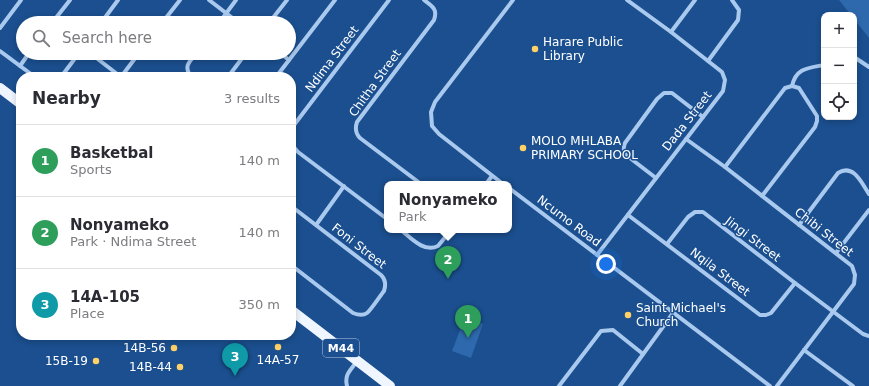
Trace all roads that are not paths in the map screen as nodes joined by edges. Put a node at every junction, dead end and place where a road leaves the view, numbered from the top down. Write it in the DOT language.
graph roads {
  1 [pos="21,0"];
  2 [pos="70,0"];
  3 [pos="118,0"];
  4 [pos="180,0"];
  5 [pos="209,0"];
  6 [pos="236,0"];
  7 [pos="287,0"];
  8 [pos="335,0"];
  9 [pos="389,0"];
  10 [pos="424,0"];
  11 [pos="507,0"];
  12 [pos="627,0"];
  13 [pos="636,0"];
  14 [pos="695,0"];
  15 [pos="732,0"];
  16 [pos="512,2"];
  17 [pos="632,4"];
  18 [pos="226,13"];
  19 [pos="57,16"];
  20 [pos="106,16"];
  21 [pos="167,16"];
  22 [pos="224,16"];
  23 [pos="230,16"];
  24 [pos="274,16"];
  25 [pos="0,28"];
  26 [pos="671,32"];
  27 [pos="0,51"];
  28 [pos="296,51"];
  29 [pos="857,59"];
  30 [pos="25,60"];
  31 [pos="74,60"];
  32 [pos="99,60"];
  33 [pos="134,60"];
  34 [pos="192,60"];
  35 [pos="241,60"];
  36 [pos="289,60"];
  37 [pos="708,61"];
  38 [pos="20,66"];
  39 [pos="821,66"];
  40 [pos="869,67"];
  41 [pos="28,72"];
  42 [pos="65,72"];
  43 [pos="115,72"];
  44 [pos="125,72"];
  45 [pos="188,72"];
  46 [pos="232,72"];
  47 [pos="280,72"];
  48 [pos="792,86"];
  49 [pos="0,88"];
  50 [pos="16,100"];
  51 [pos="703,117"];
  52 [pos="296,122"];
  53 [pos="686,139"];
  54 [pos="296,150"];
  55 [pos="725,167"];
  56 [pos="492,176"];
  57 [pos="656,178"];
  58 [pos="417,181"];
  59 [pos="488,181"];
  60 [pos="499,181"];
  61 [pos="344,186"];
  62 [pos="512,190"];
  63 [pos="869,194"];
  64 [pos="762,196"];
  65 [pos="296,210"];
  66 [pos="869,210"];
  67 [pos="628,215"];
  68 [pos="384,217"];
  69 [pos="316,225"];
  70 [pos="800,225"];
  71 [pos="405,233"];
  72 [pos="449,233"];
  73 [pos="667,244"];
  74 [pos="836,253"];
  75 [pos="598,254"];
  76 [pos="296,269"];
  77 [pos="795,283"];
  78 [pos="833,312"];
  79 [pos="673,313"];
  80 [pos="296,314"];
  81 [pos="869,336"];
  82 [pos="804,350"];
  83 [pos="643,354"];
  84 [pos="358,361"];
  85 [pos="347,386"];
  86 [pos="390,386"];
  87 [pos="559,386"];
  88 [pos="620,386"];
  89 [pos="770,386"];
  90 [pos="777,386"];
  91 [pos="853,386"];
  1 -- 25 [label="street"];
  2 -- 19 [label="street"];
  3 -- 20 [label="street"];
  4 -- 21 [label="street"];
  5 -- 18 [label="street"];
  6 -- 18 [label="street"];
  7 -- 24 [label="street"];
  8 -- 28 [label="street"];
  9 -- 52 [label="street, Ndima Street"];
  10 -- 58 [label="street, Chitha Street"];
  11 -- 16 [label="street"];
  12 -- 17 [label="street, Dada Street"];
  13 -- 17 [label="street"];
  14 -- 26 [label="street"];
  15 -- 37 [label="street"];
  16 -- 56 [label="street"];
  17 -- 26 [label="street, Dada Street"];
  18 -- 22 [label="street"];
  18 -- 23 [label="street"];
  26 -- 37 [label="street, Dada Street"];
  27 -- 38 [label="street"];
  29 -- 40 [label="street"];
  30 -- 38 [label="street"];
  31 -- 42 [label="street"];
  32 -- 43 [label="street"];
  33 -- 44 [label="street"];
  34 -- 45 [label="street"];
  35 -- 46 [label="street"];
  36 -- 47 [label="street"];
  37 -- 51 [label="street, Dada Street"];
  38 -- 41 [label="street"];
  39 -- 48 [label="street"];
  48 -- 55 [label="street"];
  48 -- 64 [label="street"];
  49 -- 50 [label="main road"];
  51 -- 53 [label="street, Dada Street"];
  51 -- 57 [label="street"];
  53 -- 55 [label="street, Chibi Street"];
  53 -- 57 [label="street, Dada Street"];
  54 -- 61 [label="street"];
  55 -- 64 [label="street, Chibi Street"];
  56 -- 59 [label="street"];
  56 -- 60 [label="street"];
  57 -- 67 [label="street, Dada Street"];
  61 -- 68 [label="street"];
  61 -- 69 [label="street"];
  62 -- 75 [label="street, Ncumo Road"];
  63 -- 70 [label="street"];
  64 -- 70 [label="street, Chibi Street"];
  65 -- 69 [label="street, Foni Street"];
  66 -- 74 [label="street"];
  67 -- 73 [label="street, Nqila Street"];
  67 -- 75 [label="street, Dada Street"];
  69 -- 76 [label="street, Foni Street"];
  70 -- 74 [label="street, Chibi Street"];
  71 -- 72 [label="street"];
  73 -- 77 [label="street, Jingi Street"];
  73 -- 77 [label="street, Nqila Street"];
  74 -- 78 [label="street, Chibi Street"];
  75 -- 79 [label="street, Ncumo Road"];
  77 -- 78 [label="street, Jingi Street"];
  78 -- 81 [label="street, Jingi Street"];
  78 -- 82 [label="street, Chibi Street"];
  79 -- 83 [label="street"];
  79 -- 89 [label="street, Ncumo Road"];
  80 -- 84 [label="main road, M44"];
  82 -- 90 [label="street, Chibi Street"];
  82 -- 91 [label="street"];
  83 -- 87 [label="street"];
  83 -- 88 [label="street"];
  84 -- 85 [label="street"];
  84 -- 86 [label="main road, M44"];
}
